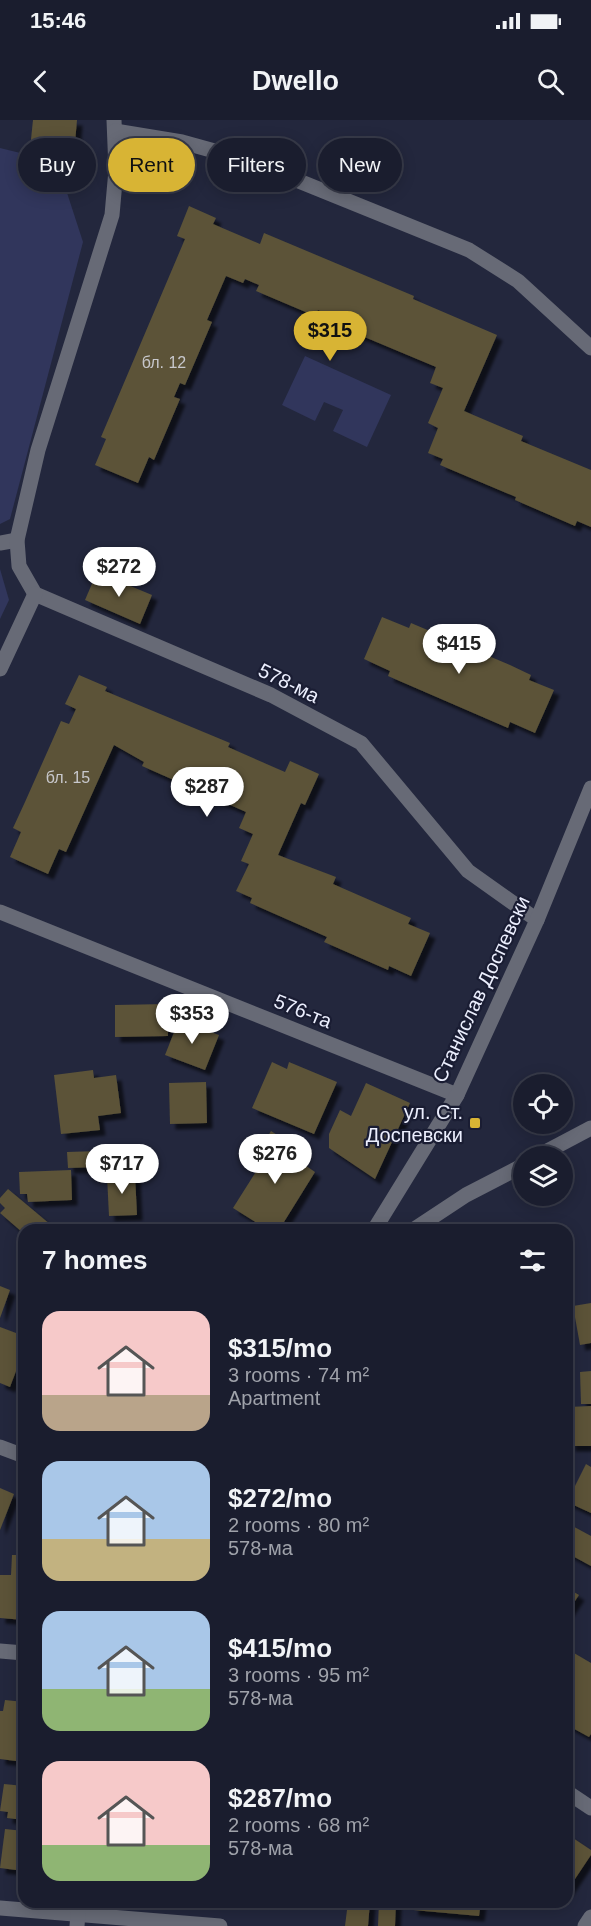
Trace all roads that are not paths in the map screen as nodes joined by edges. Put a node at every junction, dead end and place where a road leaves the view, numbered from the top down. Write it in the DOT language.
graph roads {
  1 [pos="114,125"];
  2 [pos="591,348"];
  3 [pos="17,540"];
  4 [pos="0,543"];
  5 [pos="35,594"];
  6 [pos="0,669"];
  7 [pos="591,788"];
  8 [pos="0,912"];
  9 [pos="537,920"];
  10 [pos="457,1095"];
  11 [pos="591,1128"];
  12 [pos="557,1146"];
  13 [pos="513,1170"];
  14 [pos="378,1224"];
  15 [pos="422,1224"];
  16 [pos="0,1447"];
  17 [pos="18,1454"];
  18 [pos="0,1651"];
  19 [pos="18,1652"];
  20 [pos="573,1796"];
  21 [pos="591,1808"];
  22 [pos="0,1908"];
  23 [pos="78,1914"];
  24 [pos="591,1917"];
  25 [pos="220,1926"];
  26 [pos="585,1926"];
  1 -- 2 [label="street"];
  1 -- 3 [label="street"];
  3 -- 4 [label="street"];
  3 -- 5 [label="street"];
  5 -- 6 [label="street"];
  5 -- 9 [label="street, 578-ма"];
  7 -- 9 [label="street, Станислав Доспевски"];
  8 -- 10 [label="street, 576-та"];
  9 -- 10 [label="street, Станислав Доспевски"];
  10 -- 14 [label="street, Станислав Доспевски"];
  11 -- 12 [label="street"];
  13 -- 15 [label="street"];
  16 -- 17 [label="street"];
  18 -- 19 [label="street"];
  20 -- 21 [label="street"];
  22 -- 23 [label="street"];
  23 -- 25 [label="street"];
  24 -- 26 [label="street"];
}
